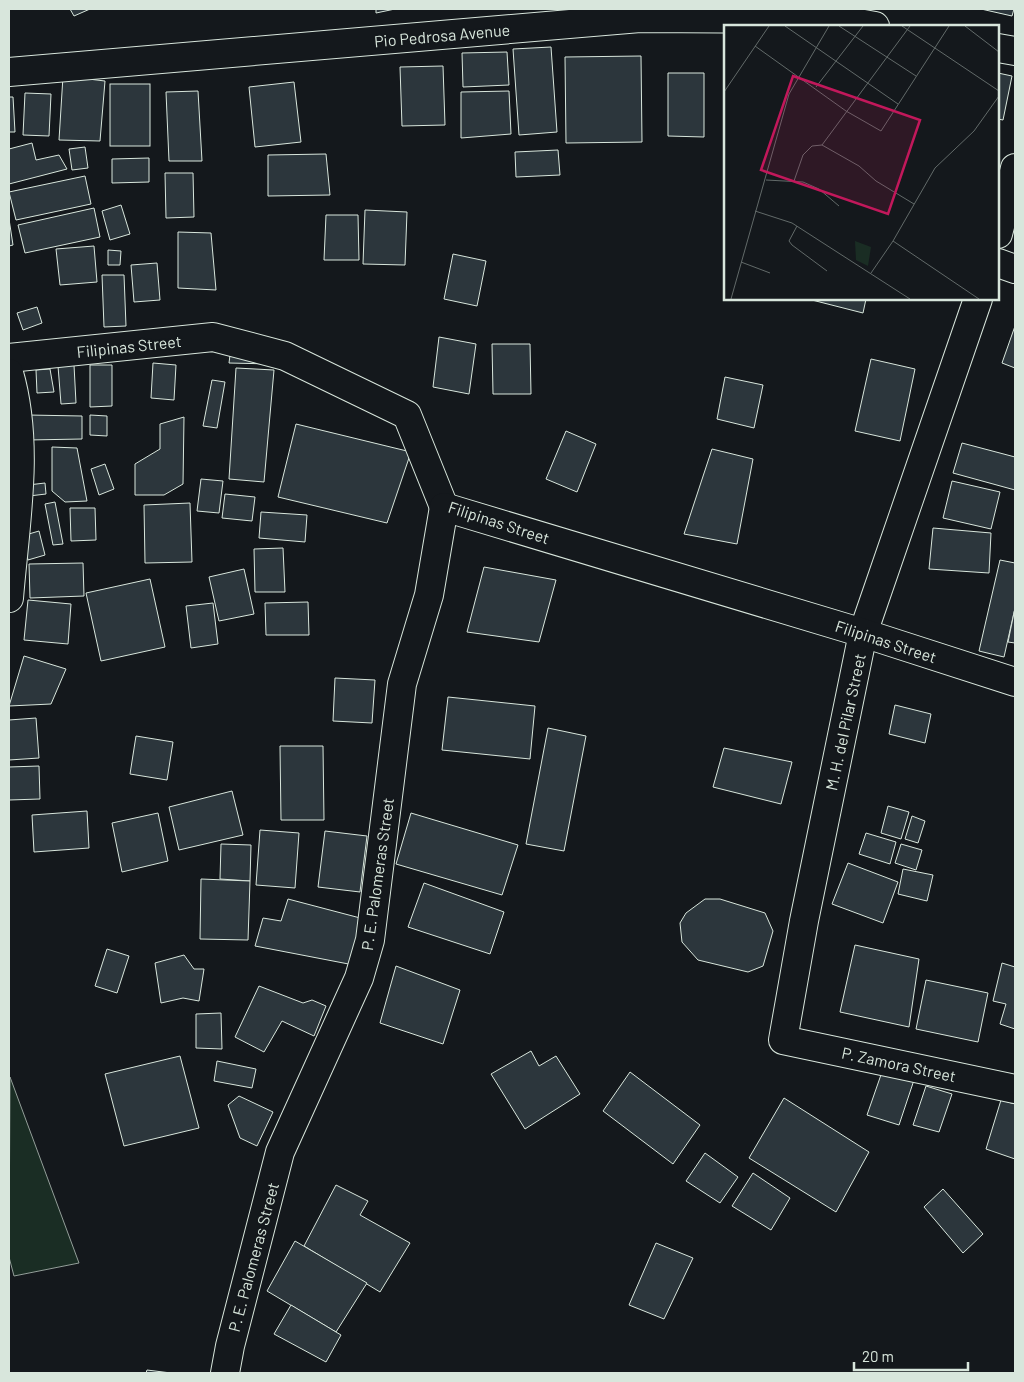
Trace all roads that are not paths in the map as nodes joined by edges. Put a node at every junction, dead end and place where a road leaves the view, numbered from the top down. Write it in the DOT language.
graph roads {
  1 [pos="869,25"];
  2 [pos="999,48"];
  3 [pos="1015,52"];
  4 [pos="9,72"];
  5 [pos="1015,168"];
  6 [pos="999,230"];
  7 [pos="999,263"];
  8 [pos="1015,269"];
  9 [pos="978,300"];
  10 [pos="9,358"];
  11 [pos="9,373"];
  12 [pos="444,507"];
  13 [pos="9,598"];
  14 [pos="863,633"];
  15 [pos="1015,682"];
  16 [pos="782,1040"];
  17 [pos="1015,1089"];
  18 [pos="225,1373"];
  1 -- 4 [label="street, Pio Pedrosa Avenue"];
  2 -- 3 [label="street"];
  5 -- 6 [label="street"];
  7 -- 8 [label="street"];
  9 -- 14 [label="street, M. H. del Pilar Street"];
  10 -- 12 [label="street, Filipinas Street"];
  11 -- 13 [label="street"];
  12 -- 14 [label="street, Filipinas Street"];
  12 -- 18 [label="street, P. E. Palomeras Street"];
  14 -- 15 [label="street, Filipinas Street"];
  14 -- 16 [label="street, M. H. del Pilar Street"];
  16 -- 17 [label="street, P. Zamora Street"];
}
